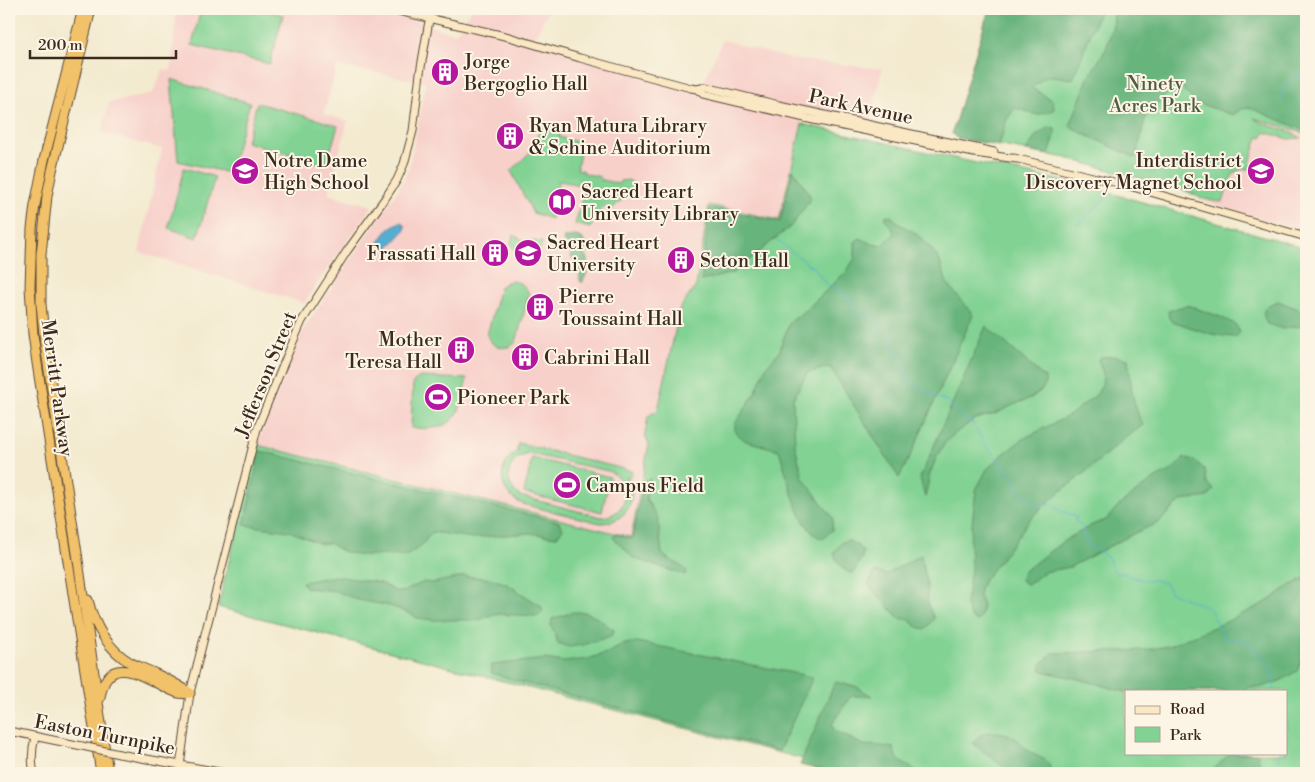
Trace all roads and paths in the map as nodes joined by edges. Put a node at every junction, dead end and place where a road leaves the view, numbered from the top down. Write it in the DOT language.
graph roads {
  1 [pos="83,9"];
  2 [pos="91,9"];
  3 [pos="390,9"];
  4 [pos="431,9"];
  5 [pos="429,18"];
  6 [pos="1306,237"];
  7 [pos="76,553"];
  8 [pos="190,693"];
  9 [pos="98,708"];
  10 [pos="9,731"];
  11 [pos="35,737"];
  12 [pos="180,766"];
  13 [pos="102,772"];
  14 [pos="34,773"];
  15 [pos="225,773"];
  1 -- 13 [label="highway, Merritt Parkway"];
  2 -- 7 [label="highway, Merritt Parkway"];
  3 -- 5 [label="main road, Park Avenue"];
  4 -- 5 [label="main road, Jefferson Street"];
  5 -- 6 [label="main road, Park Avenue"];
  5 -- 8 [label="main road, Jefferson Street"];
  7 -- 8 [label="highway"];
  7 -- 9 [label="highway, Merritt Parkway"];
  8 -- 9 [label="highway"];
  8 -- 12 [label="main road, Jefferson Street"];
  9 -- 13 [label="highway, Merritt Parkway"];
  10 -- 11 [label="main road, Easton Turnpike"];
  11 -- 12 [label="main road, Easton Turnpike, bridge"];
  11 -- 14 [label="main road"];
  12 -- 15 [label="main road, Easton Turnpike"];
}
